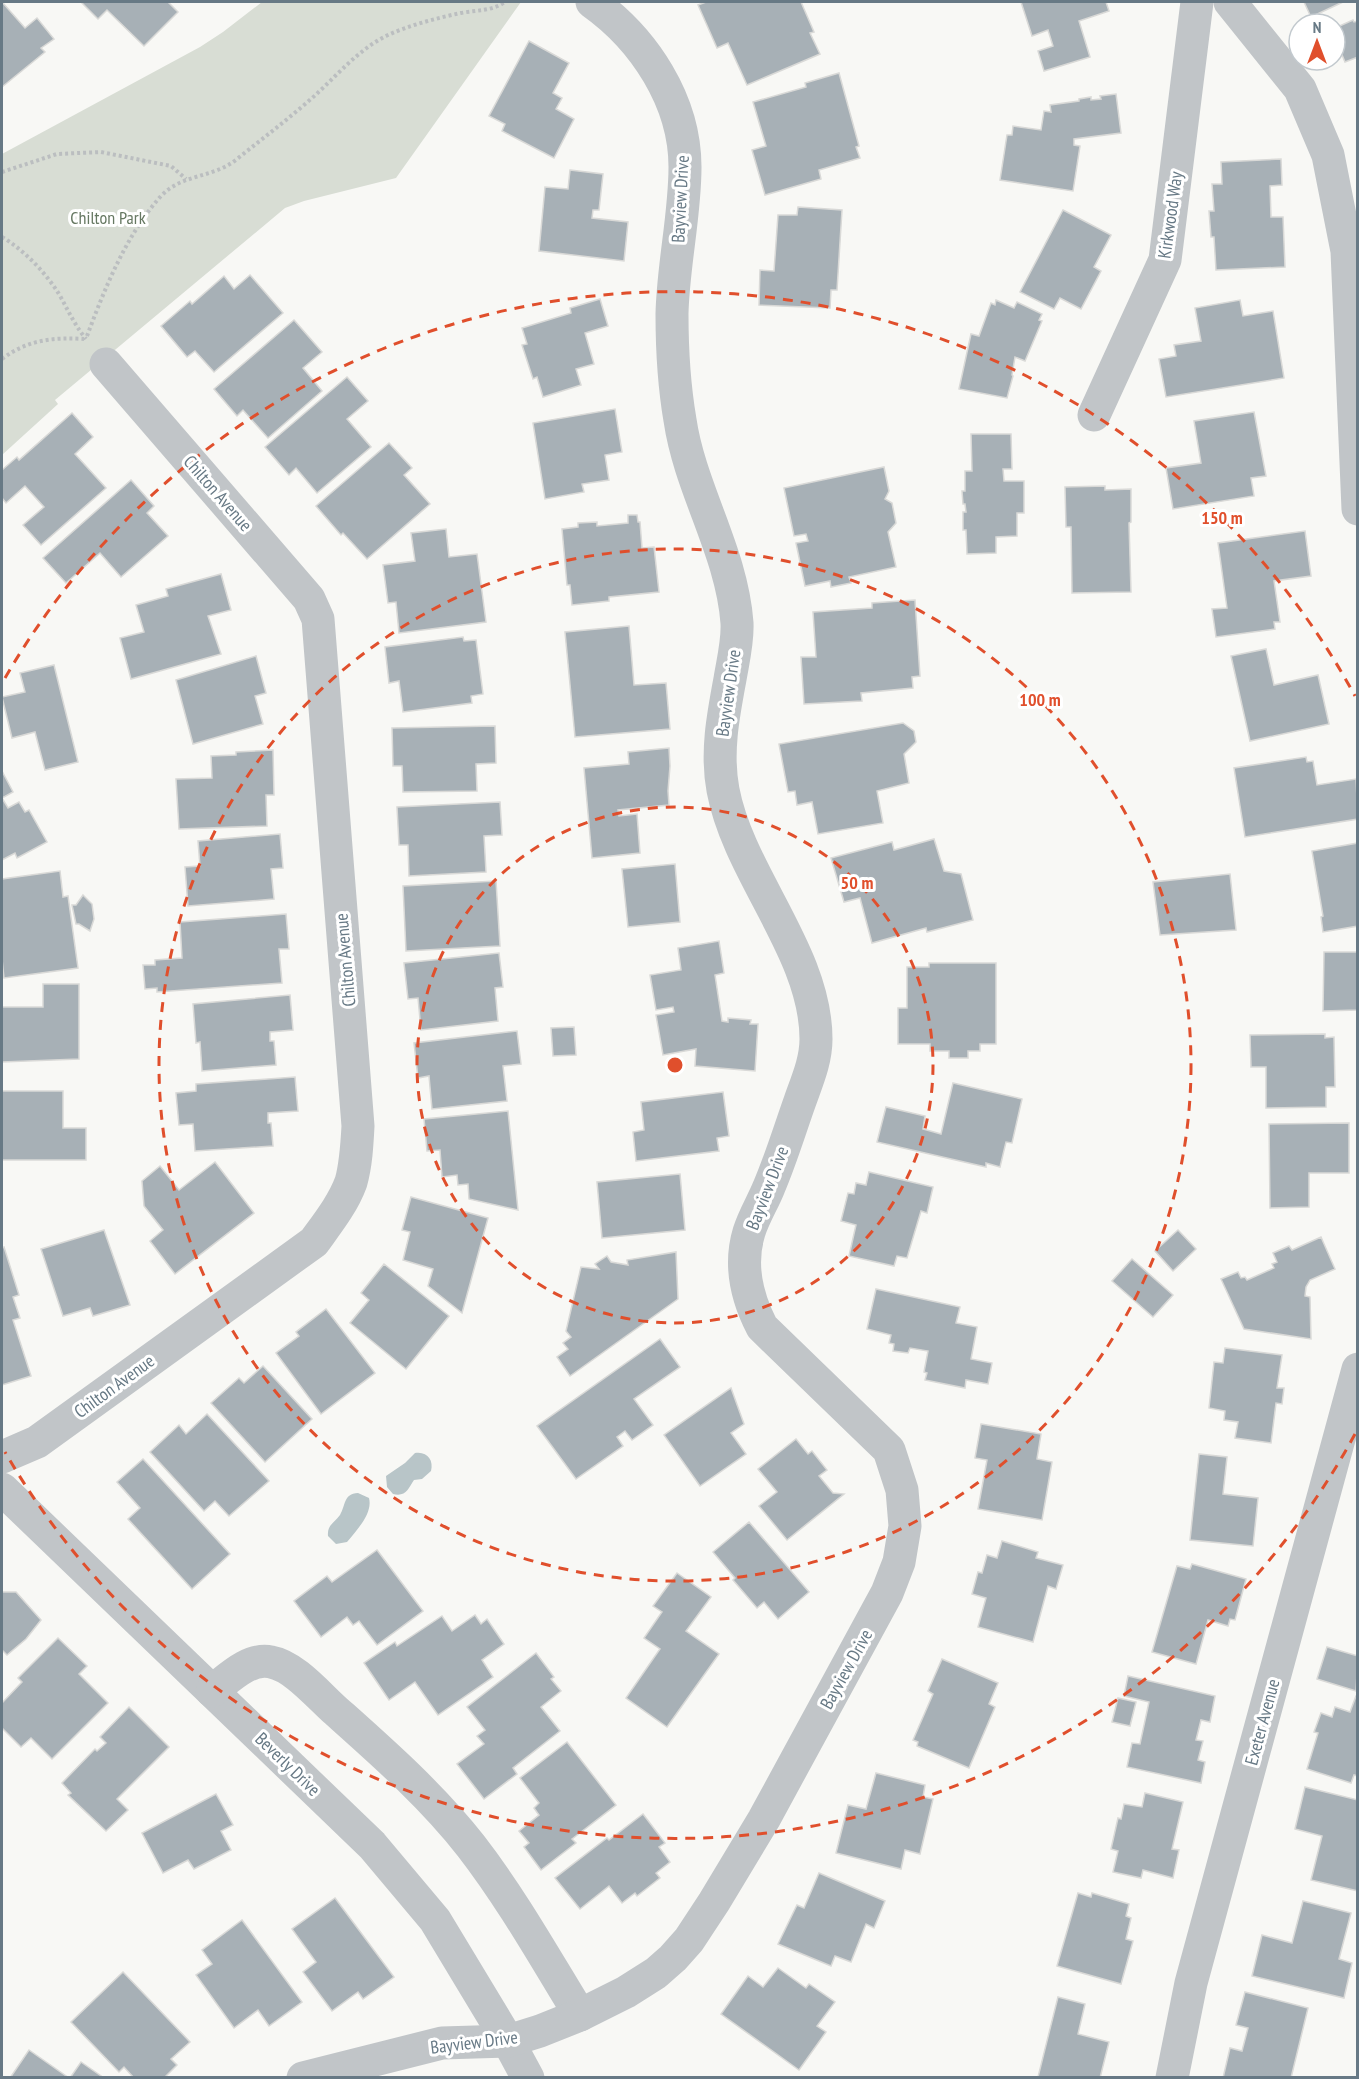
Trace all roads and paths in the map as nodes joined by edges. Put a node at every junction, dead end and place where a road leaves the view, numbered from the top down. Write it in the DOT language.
graph roads {
  1 [pos="505,2"];
  2 [pos="592,2"];
  3 [pos="1197,2"];
  4 [pos="1230,2"];
  5 [pos="2,171"];
  6 [pos="186,179"];
  7 [pos="2,237"];
  8 [pos="86,340"];
  9 [pos="99,356"];
  10 [pos="2,359"];
  11 [pos="1094,415"];
  12 [pos="1358,509"];
  13 [pos="1358,1369"];
  14 [pos="2,1457"];
  15 [pos="2,1490"];
  16 [pos="212,1691"];
  17 [pos="580,2015"];
  18 [pos="508,2041"];
  19 [pos="303,2078"];
  20 [pos="528,2078"];
  21 [pos="1172,2078"];
  1 -- 6 [label="path"];
  2 -- 17 [label="street, Bayview Drive"];
  3 -- 11 [label="street, Kirkwood Way"];
  4 -- 12 [label="street"];
  5 -- 6 [label="path"];
  6 -- 8 [label="path"];
  7 -- 8 [label="path"];
  8 -- 9 [label="path"];
  8 -- 10 [label="path"];
  9 -- 14 [label="street, Chilton Avenue"];
  13 -- 21 [label="street, Exeter Avenue"];
  15 -- 16 [label="street, Beverly Drive"];
  16 -- 17 [label="street"];
  16 -- 18 [label="street, Beverly Drive"];
  17 -- 18 [label="street, Bayview Drive"];
  18 -- 19 [label="street, Bayview Drive"];
  18 -- 20 [label="street, Beverly Drive"];
}
